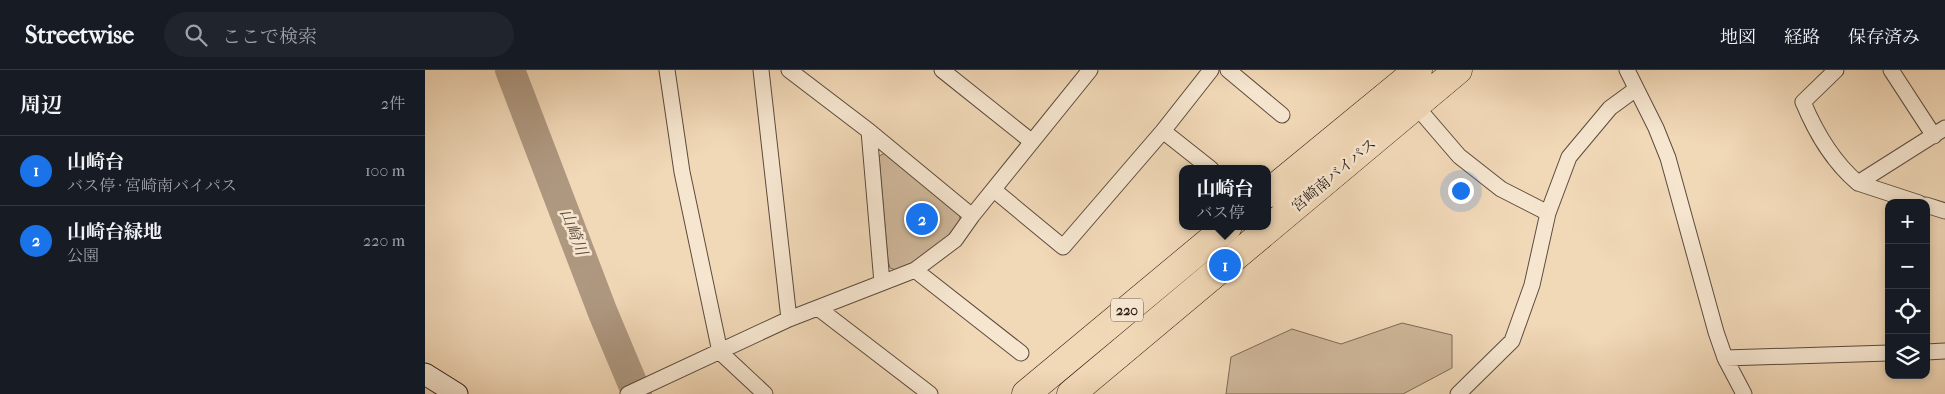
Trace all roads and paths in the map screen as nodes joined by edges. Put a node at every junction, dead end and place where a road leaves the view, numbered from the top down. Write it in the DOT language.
graph roads {
  1 [pos="667,70"];
  2 [pos="761,70"];
  3 [pos="789,70"];
  4 [pos="943,70"];
  5 [pos="1211,70"];
  6 [pos="1229,70"];
  7 [pos="1458,70"];
  8 [pos="1627,70"];
  9 [pos="1836,70"];
  10 [pos="1891,70"];
  11 [pos="1084,72"];
  12 [pos="1403,74"];
  13 [pos="1636,89"];
  14 [pos="1416,106"];
  15 [pos="1282,114"];
  16 [pos="869,131"];
  17 [pos="1163,131"];
  18 [pos="1939,132"];
  19 [pos="1031,141"];
  20 [pos="1206,165"];
  21 [pos="1858,183"];
  22 [pos="994,190"];
  23 [pos="1271,190"];
  24 [pos="1907,199"];
  25 [pos="1930,206"];
  26 [pos="1945,211"];
  27 [pos="1548,213"];
  28 [pos="972,216"];
  29 [pos="1271,227"];
  30 [pos="1223,230"];
  31 [pos="1267,230"];
  32 [pos="915,270"];
  33 [pos="881,282"];
  34 [pos="818,308"];
  35 [pos="789,319"];
  36 [pos="1945,351"];
  37 [pos="720,352"];
  38 [pos="1930,352"];
  39 [pos="1021,353"];
  40 [pos="1885,353"];
  41 [pos="1725,358"];
  42 [pos="425,374"];
  43 [pos="457,394"];
  44 [pos="628,394"];
  45 [pos="765,394"];
  46 [pos="930,394"];
  47 [pos="1027,394"];
  48 [pos="1071,394"];
  49 [pos="1458,394"];
  50 [pos="1744,394"];
  1 -- 37 [label="street"];
  2 -- 35 [label="street"];
  3 -- 16 [label="street"];
  4 -- 19 [label="street"];
  5 -- 17 [label="street"];
  6 -- 15 [label="street"];
  7 -- 14 [label="highway, 宮崎南バイパス / 220"];
  8 -- 13 [label="street"];
  9 -- 21 [label="street"];
  10 -- 18 [label="street"];
  11 -- 19 [label="street"];
  12 -- 23 [label="highway, 宮崎南バイパス"];
  13 -- 27 [label="street"];
  13 -- 41 [label="street"];
  14 -- 27 [label="street"];
  14 -- 29 [label="highway, 宮崎南バイパス / 220"];
  16 -- 28 [label="street"];
  16 -- 33 [label="street"];
  17 -- 20 [label="street"];
  17 -- 22 [label="street"];
  18 -- 21 [label="street"];
  19 -- 22 [label="street"];
  21 -- 24 [label="street"];
  22 -- 28 [label="street"];
  25 -- 26 [label="street"];
  27 -- 49 [label="street"];
  28 -- 32 [label="street"];
  30 -- 47 [label="highway, 220"];
  31 -- 48 [label="highway, 宮崎南バイパス / 220"];
  32 -- 33 [label="street"];
  32 -- 39 [label="street"];
  33 -- 34 [label="street"];
  34 -- 35 [label="street"];
  34 -- 46 [label="street"];
  35 -- 37 [label="street"];
  36 -- 38 [label="street"];
  37 -- 44 [label="street"];
  37 -- 45 [label="street"];
  40 -- 41 [label="street"];
  41 -- 50 [label="street"];
  42 -- 43 [label="main road"];
}
